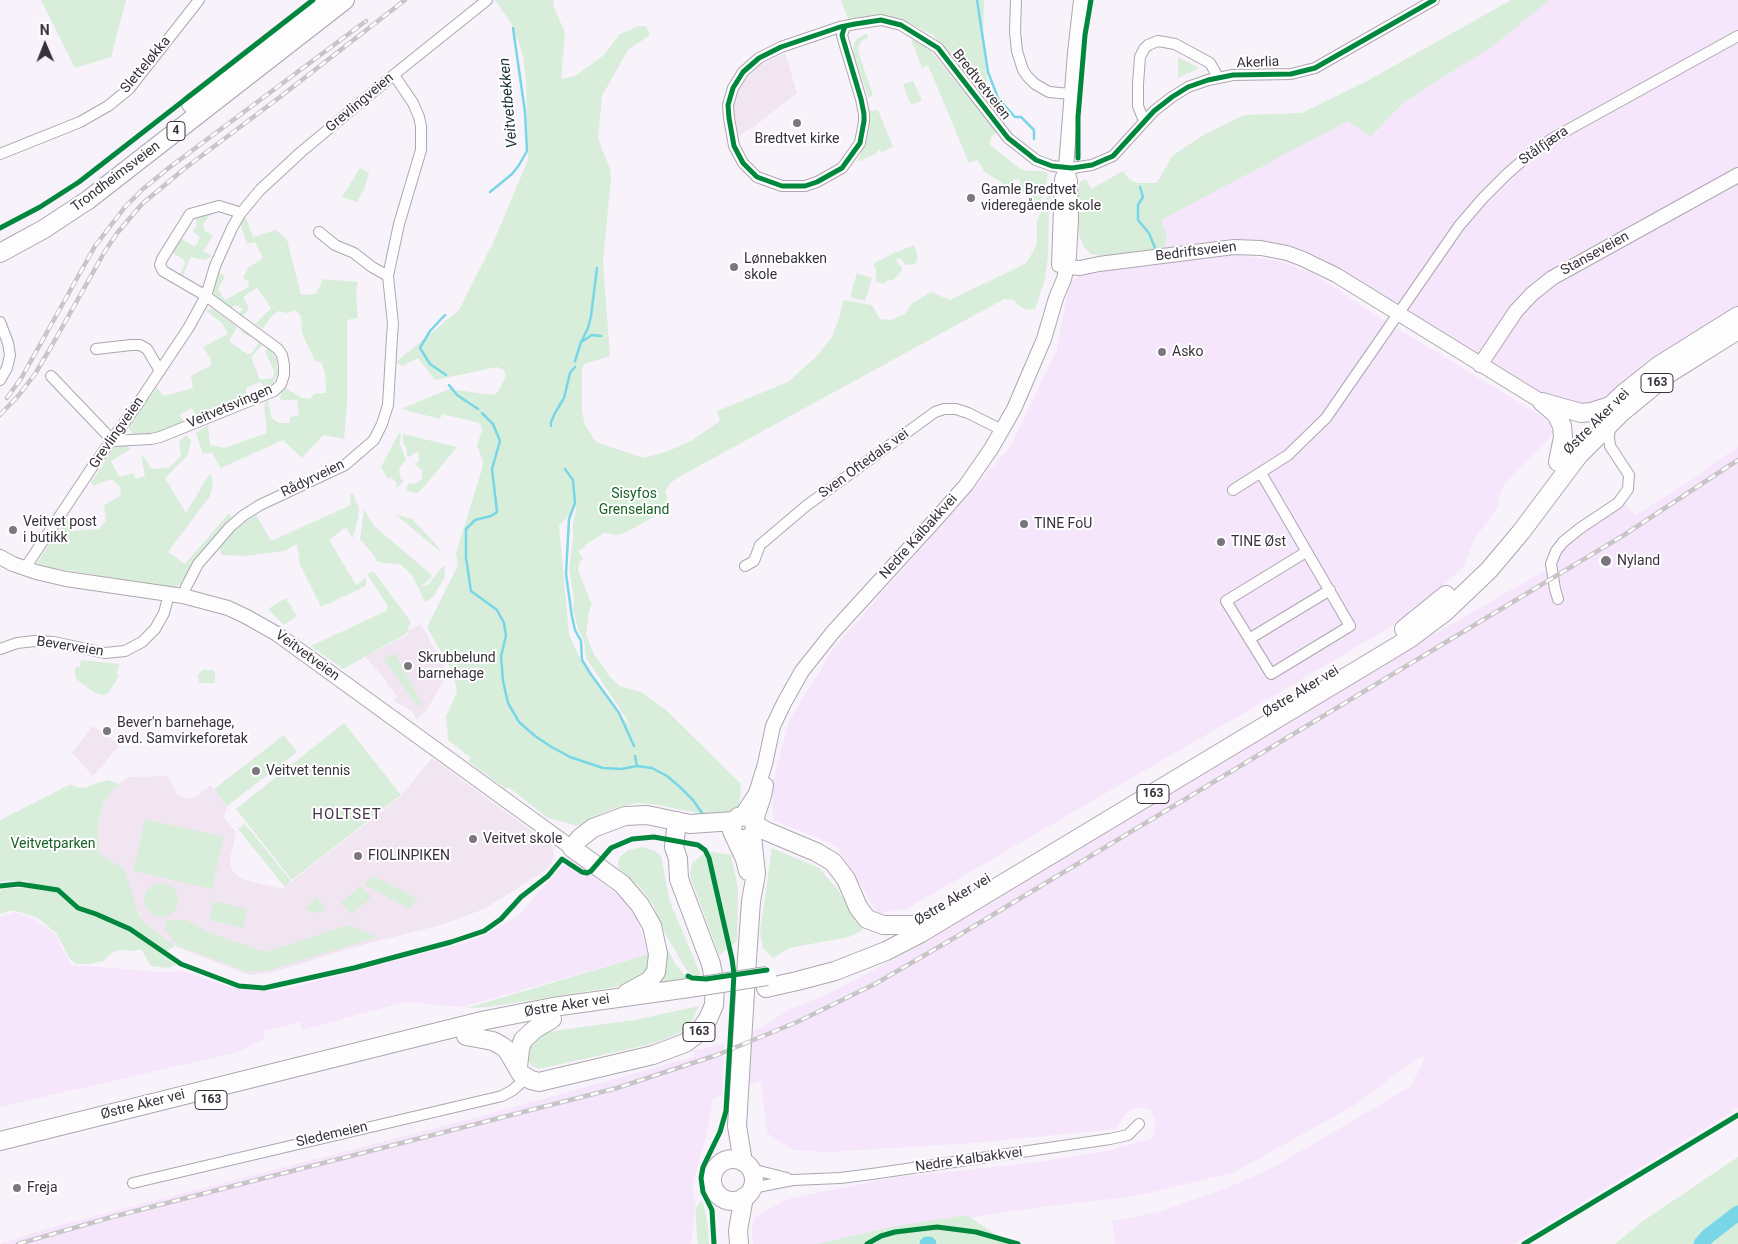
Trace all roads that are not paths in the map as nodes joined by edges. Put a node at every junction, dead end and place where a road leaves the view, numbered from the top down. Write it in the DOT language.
graph roads {
  1 [pos="199,0"];
  2 [pos="325,0"];
  3 [pos="345,0"];
  4 [pos="487,0"];
  5 [pos="1016,0"];
  6 [pos="1081,0"];
  7 [pos="1434,0"];
  8 [pos="845,26"];
  9 [pos="1738,36"];
  10 [pos="394,75"];
  11 [pos="1218,77"];
  12 [pos="1071,94"];
  13 [pos="1144,121"];
  14 [pos="0,154"];
  15 [pos="1066,168"];
  16 [pos="1738,174"];
  17 [pos="240,214"];
  18 [pos="319,232"];
  19 [pos="0,240"];
  20 [pos="0,253"];
  21 [pos="1065,261"];
  22 [pos="388,276"];
  23 [pos="206,296"];
  24 [pos="1398,314"];
  25 [pos="1738,316"];
  26 [pos="0,322"];
  27 [pos="1738,330"];
  28 [pos="96,349"];
  29 [pos="1480,365"];
  30 [pos="160,372"];
  31 [pos="51,376"];
  32 [pos="0,380"];
  33 [pos="1542,402"];
  34 [pos="1610,414"];
  35 [pos="1002,430"];
  36 [pos="112,441"];
  37 [pos="1585,448"];
  38 [pos="1614,454"];
  39 [pos="1558,462"];
  40 [pos="1261,473"];
  41 [pos="1233,490"];
  42 [pos="1306,552"];
  43 [pos="0,557"];
  44 [pos="744,566"];
  45 [pos="26,568"];
  46 [pos="1330,590"];
  47 [pos="176,595"];
  48 [pos="1558,599"];
  49 [pos="1249,640"];
  50 [pos="0,649"];
  51 [pos="685,823"];
  52 [pos="744,828"];
  53 [pos="577,851"];
  54 [pos="913,925"];
  55 [pos="766,982"];
  56 [pos="688,994"];
  57 [pos="616,998"];
  58 [pos="552,1019"];
  59 [pos="466,1036"];
  60 [pos="522,1073"];
  61 [pos="1139,1124"];
  62 [pos="737,1126"];
  63 [pos="0,1141"];
  64 [pos="0,1153"];
  65 [pos="722,1162"];
  66 [pos="747,1166"];
  67 [pos="793,1180"];
  68 [pos="133,1183"];
  69 [pos="748,1193"];
  70 [pos="725,1199"];
  71 [pos="738,1237"];
  1 -- 14 [label="street, Sletteløkka"];
  2 -- 19 [label="highway, Trondheimsveien / 4"];
  3 -- 20 [label="highway, Trondheimsveien / 4"];
  4 -- 10 [label="street, Grevlingveien"];
  5 -- 12 [label="street"];
  6 -- 12 [label="street, Nedre Kalbakkvei"];
  7 -- 11 [label="street, Akerlia"];
  8 -- 8 [label="street, Bredtvetveien"];
  8 -- 15 [label="street, Bredtvetveien"];
  9 -- 24 [label="street, Stålfjæra"];
  10 -- 17 [label="street, Grevlingveien"];
  10 -- 22 [label="street, Rådyrveien"];
  11 -- 13 [label="street, Akerlia"];
  11 -- 13 [label="street, Akerlia"];
  12 -- 15 [label="street, Nedre Kalbakkvei"];
  13 -- 15 [label="street, Akerlia"];
  15 -- 21 [label="street, Nedre Kalbakkvei"];
  16 -- 29 [label="street, Stanseveien"];
  17 -- 23 [label="street, Grevlingveien"];
  17 -- 23 [label="street"];
  18 -- 22 [label="street"];
  21 -- 24 [label="street, Bedriftsveien"];
  21 -- 35 [label="street, Nedre Kalbakkvei"];
  22 -- 47 [label="street, Rådyrveien"];
  23 -- 30 [label="street, Grevlingveien"];
  23 -- 36 [label="street, Veitvetsvingen"];
  24 -- 29 [label="street, Bedriftsveien"];
  24 -- 40 [label="street"];
  25 -- 34 [label="highway, Østre Aker vei / 163"];
  26 -- 32 [label="street"];
  27 -- 34 [label="highway, Østre Aker vei / 163"];
  28 -- 30 [label="street"];
  29 -- 33 [label="street, Bedriftsveien"];
  30 -- 36 [label="street, Grevlingveien"];
  31 -- 36 [label="street"];
  33 -- 34 [label="highway"];
  33 -- 39 [label="highway"];
  34 -- 37 [label="highway, Østre Aker vei / 163"];
  34 -- 38 [label="street"];
  34 -- 39 [label="highway, Østre Aker vei / 163"];
  35 -- 44 [label="street, Sven Oftedals vei"];
  35 -- 52 [label="street, Nedre Kalbakkvei"];
  36 -- 45 [label="street, Grevlingveien"];
  37 -- 38 [label="street"];
  37 -- 55 [label="highway, Østre Aker vei / 163"];
  38 -- 48 [label="street"];
  39 -- 54 [label="highway, Østre Aker vei / 163"];
  40 -- 41 [label="street"];
  40 -- 42 [label="street"];
  42 -- 46 [label="street"];
  42 -- 49 [label="street"];
  43 -- 45 [label="street, Veitvetveien"];
  45 -- 47 [label="street, Veitvetveien"];
  46 -- 49 [label="street"];
  46 -- 49 [label="street"];
  47 -- 50 [label="street, Beverveien"];
  47 -- 53 [label="street, Veitvetveien"];
  51 -- 52 [label="highway"];
  51 -- 53 [label="highway"];
  51 -- 60 [label="highway, 163"];
  52 -- 54 [label="highway"];
  52 -- 62 [label="highway, Nedre Kalbakkvei"];
  53 -- 57 [label="highway, 163"];
  54 -- 55 [label="highway, Østre Aker vei / 163"];
  55 -- 56 [label="highway, Østre Aker vei / 163"];
  56 -- 57 [label="highway, Østre Aker vei / 163"];
  56 -- 58 [label="highway, Østre Aker vei / 163"];
  57 -- 63 [label="highway, Østre Aker vei / 163"];
  58 -- 59 [label="highway, Østre Aker vei / 163"];
  58 -- 60 [label="highway, 163"];
  59 -- 60 [label="highway, 163"];
  59 -- 64 [label="highway, Østre Aker vei / 163"];
  60 -- 68 [label="street, Sledemeien"];
  61 -- 67 [label="street, Nedre Kalbakkvei"];
  62 -- 65 [label="highway, Nedre Kalbakkvei"];
  62 -- 66 [label="highway, Nedre Kalbakkvei"];
  65 -- 66 [label="highway"];
  65 -- 70 [label="highway"];
  66 -- 67 [label="street, Nedre Kalbakkvei"];
  66 -- 69 [label="highway"];
  67 -- 69 [label="street, Nedre Kalbakkvei"];
  69 -- 70 [label="highway"];
  69 -- 71 [label="highway"];
  70 -- 71 [label="highway"];
}
